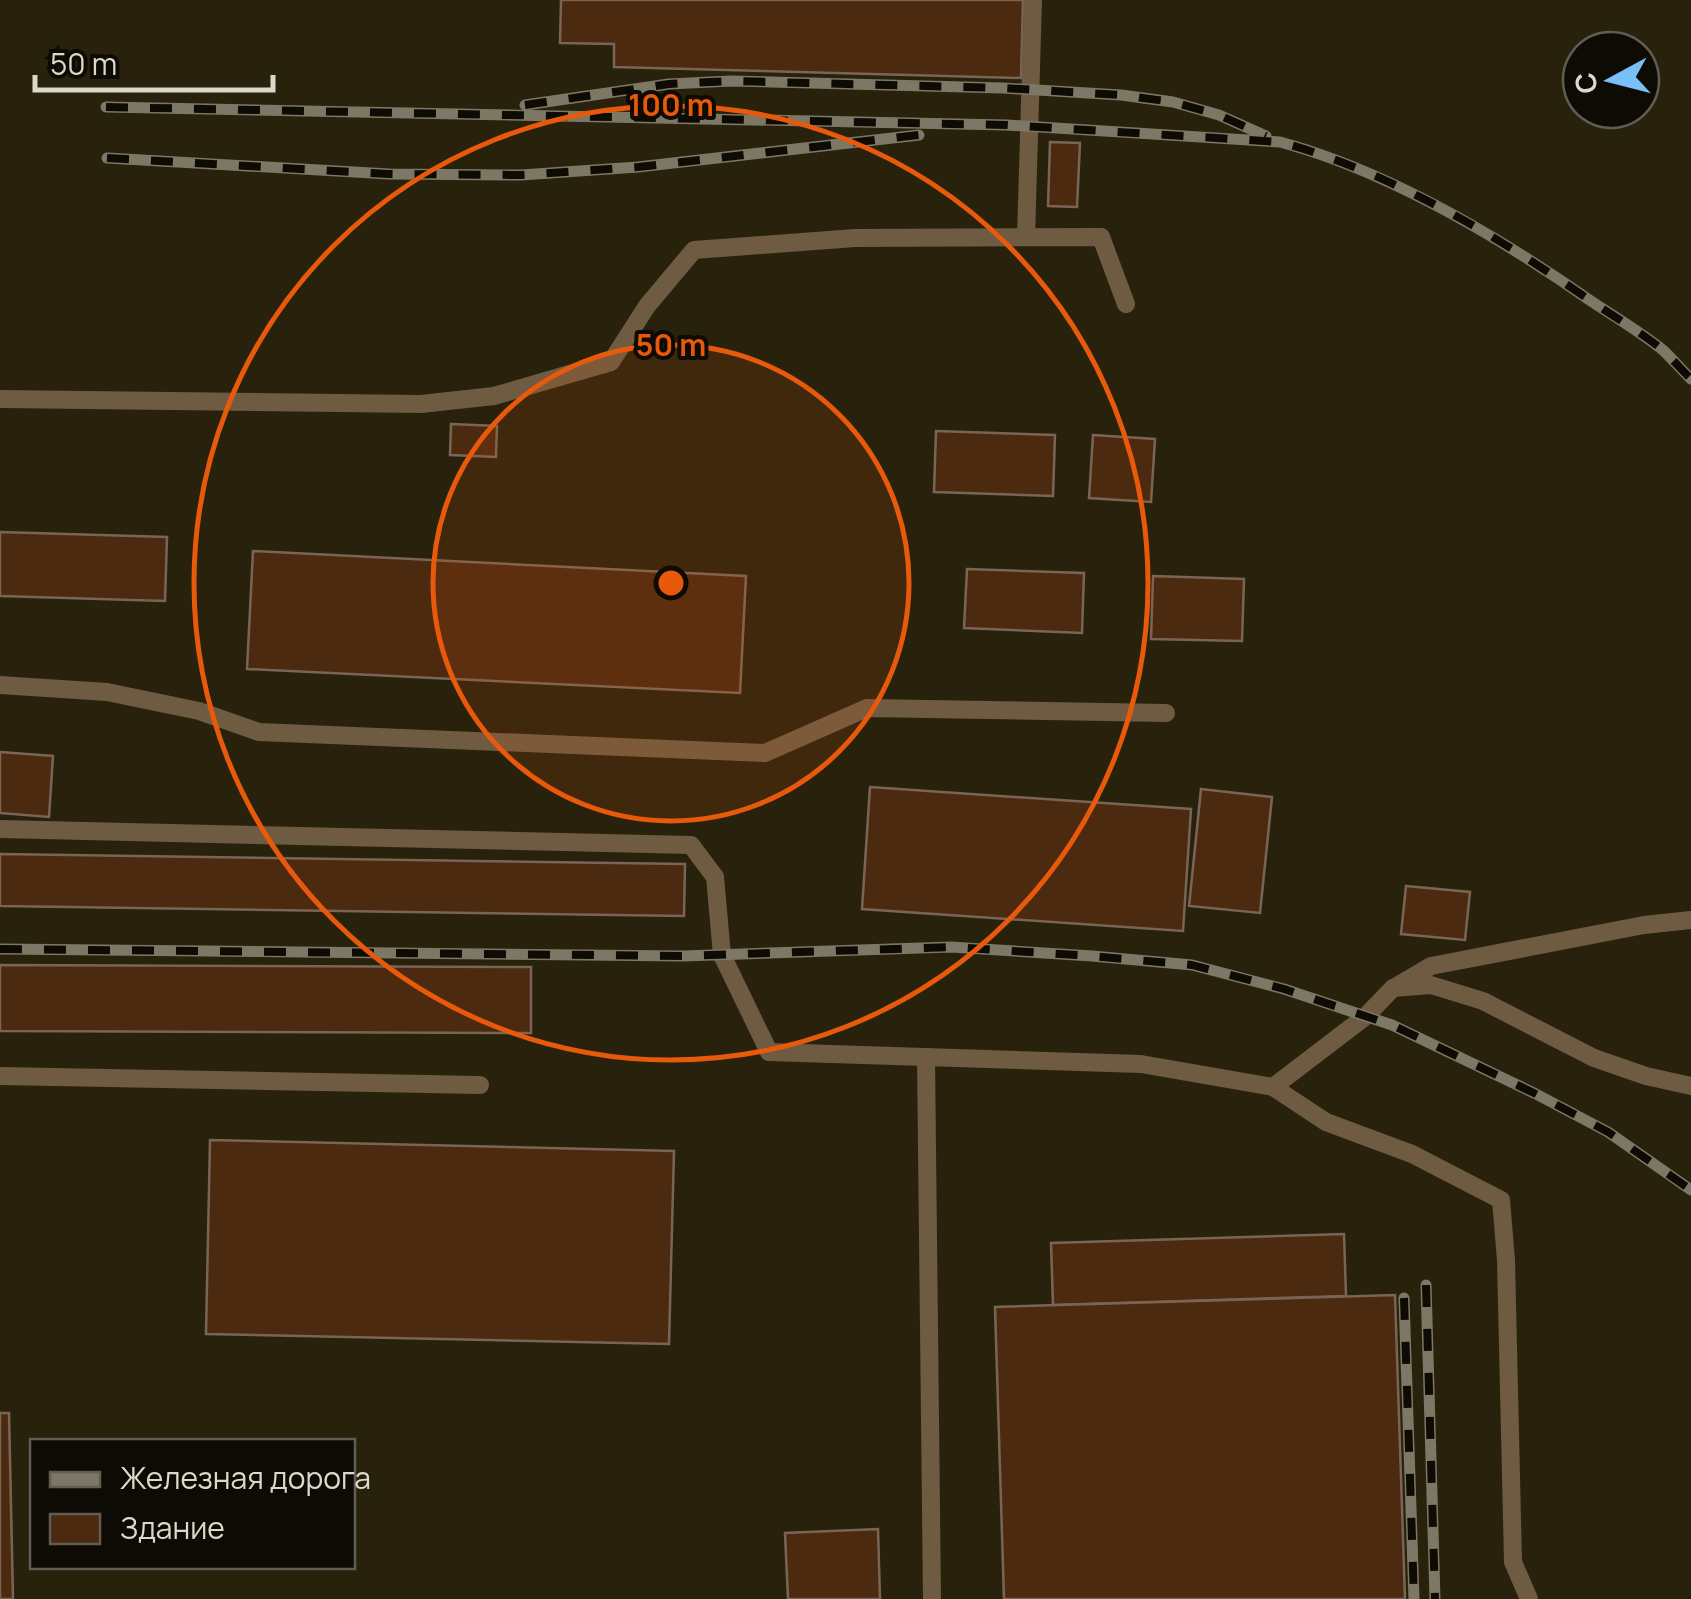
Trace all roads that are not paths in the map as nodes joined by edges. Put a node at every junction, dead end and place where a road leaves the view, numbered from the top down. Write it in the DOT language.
graph roads {
  1 [pos="1033,0"];
  2 [pos="1026,237"];
  3 [pos="1126,304"];
  4 [pos="0,399"];
  5 [pos="0,685"];
  6 [pos="1166,714"];
  7 [pos="0,829"];
  8 [pos="1691,920"];
  9 [pos="1392,988"];
  10 [pos="926,1057"];
  11 [pos="0,1076"];
  12 [pos="480,1085"];
  13 [pos="1272,1086"];
  14 [pos="1691,1086"];
  15 [pos="932,1599"];
  16 [pos="1529,1599"];
  1 -- 2 [label="lane"];
  2 -- 3 [label="lane"];
  2 -- 4 [label="lane"];
  5 -- 6 [label="lane"];
  7 -- 10 [label="lane"];
  8 -- 9 [label="lane"];
  9 -- 13 [label="lane"];
  9 -- 14 [label="lane"];
  10 -- 13 [label="lane"];
  10 -- 15 [label="lane"];
  11 -- 12 [label="lane"];
  13 -- 16 [label="lane"];
}
